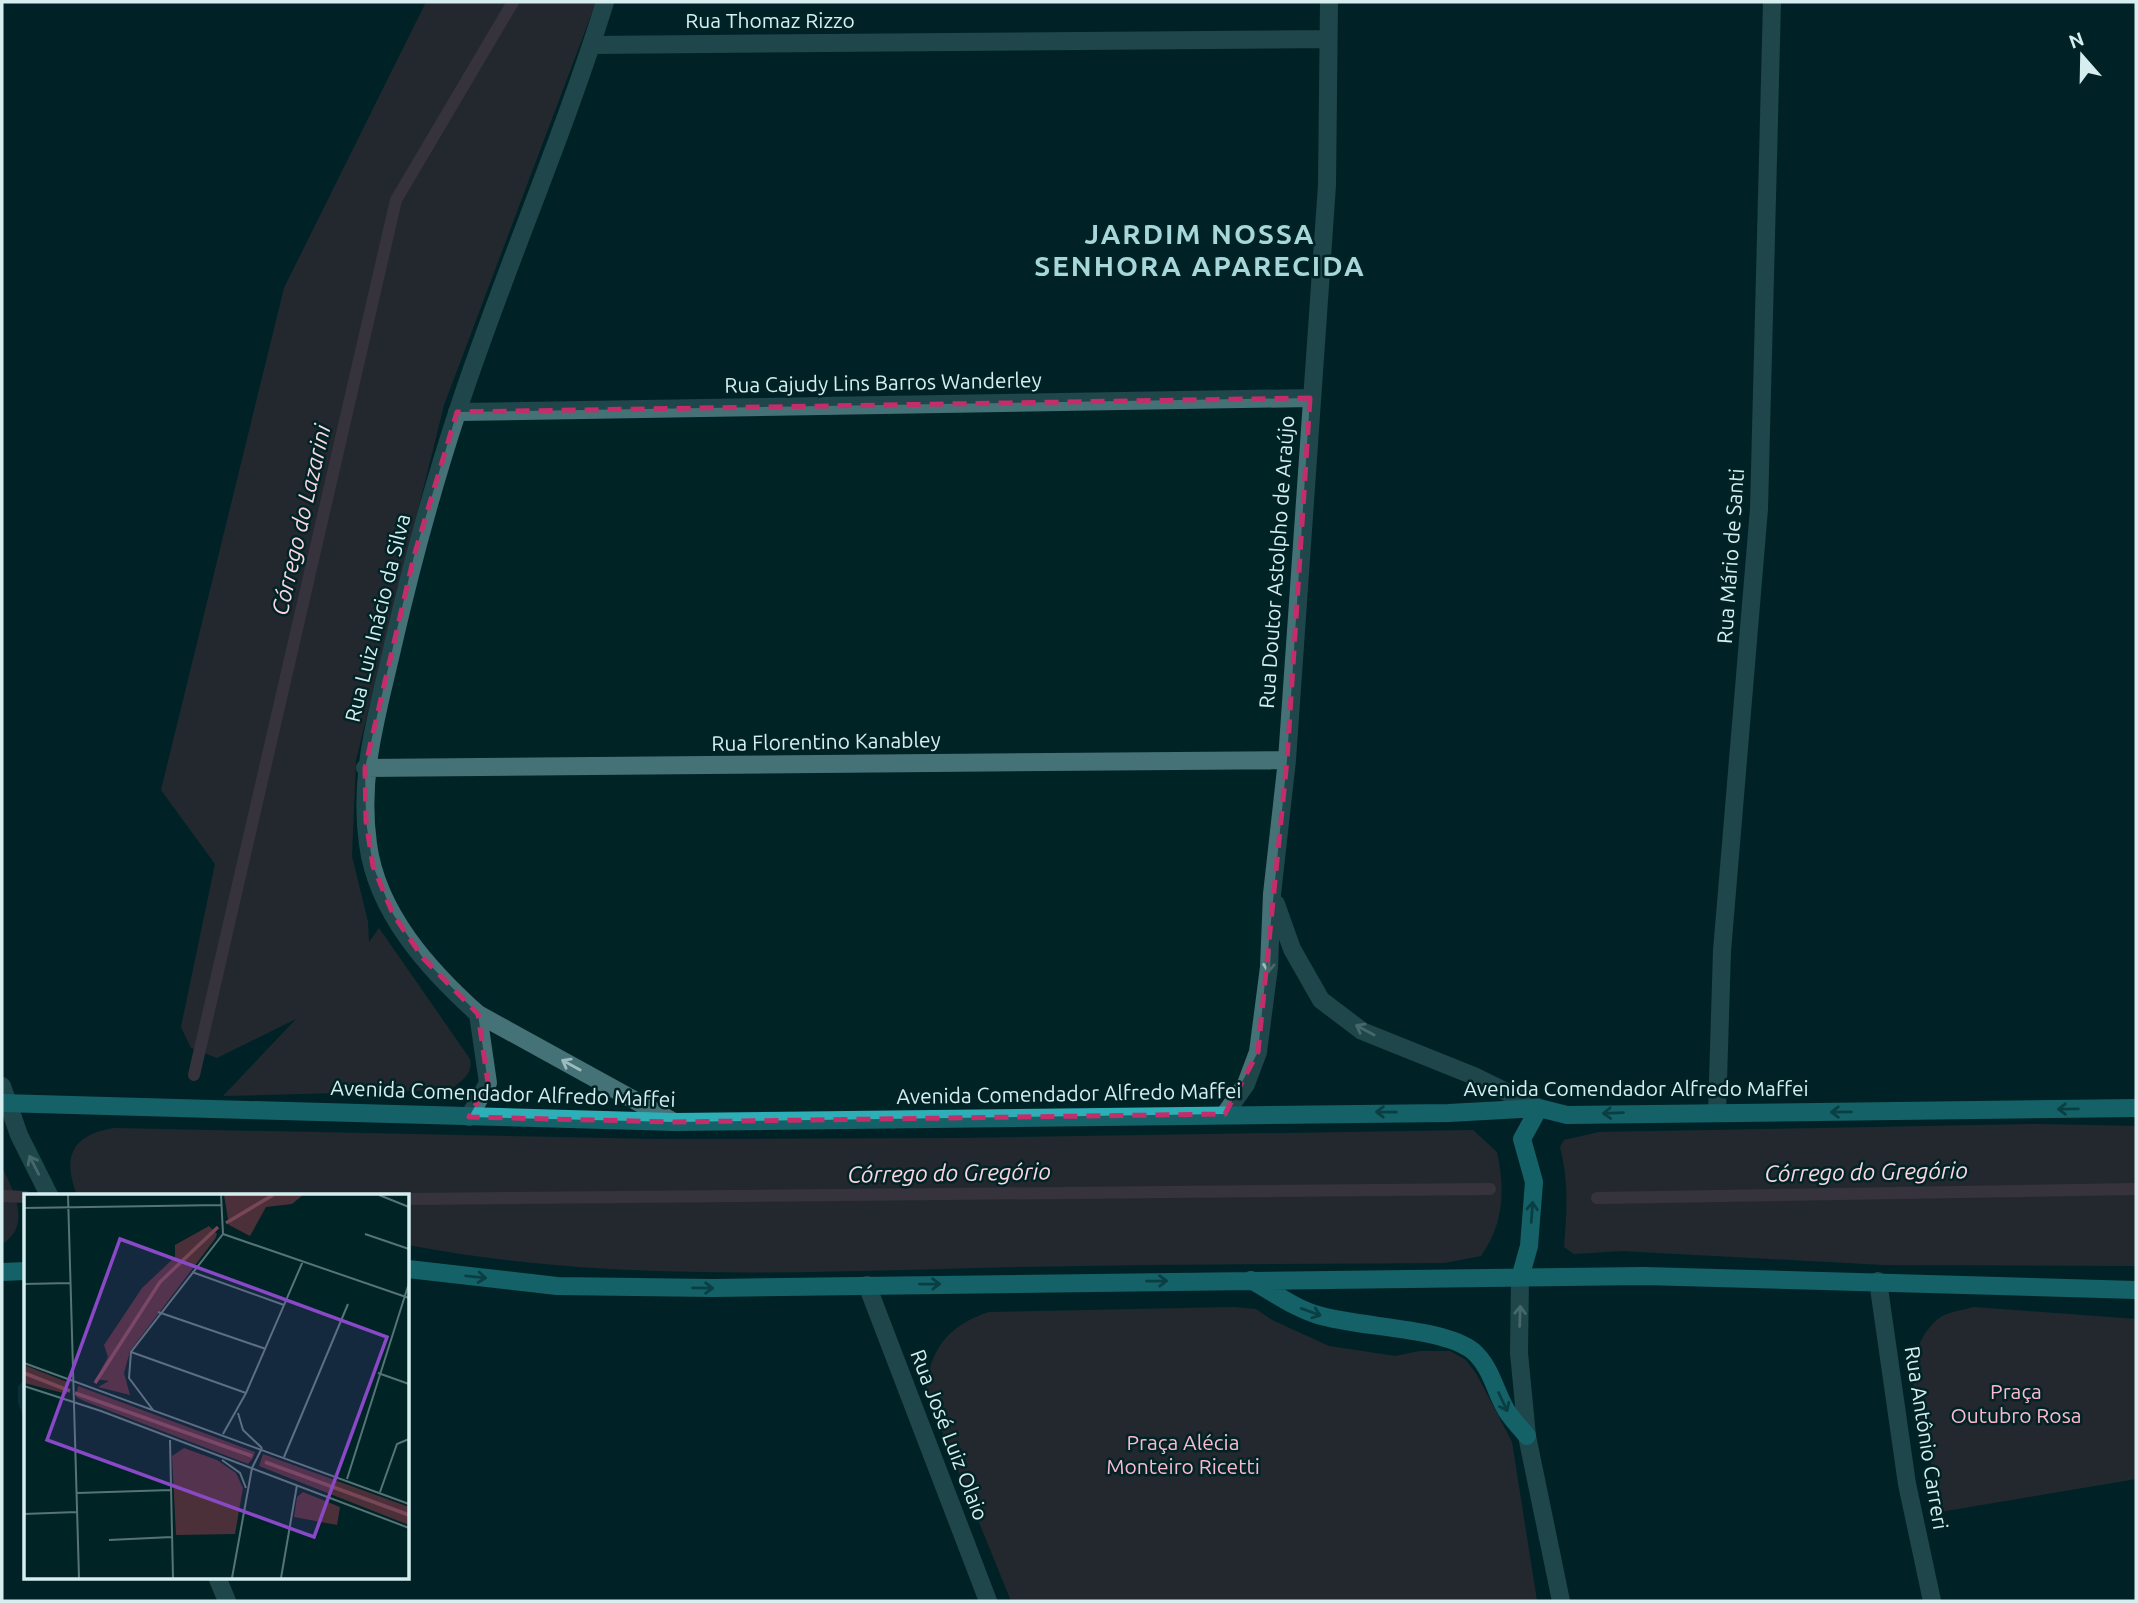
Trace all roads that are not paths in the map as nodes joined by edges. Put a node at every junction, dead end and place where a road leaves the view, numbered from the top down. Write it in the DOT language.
graph roads {
  1 [pos="605,2"];
  2 [pos="1329,2"];
  3 [pos="1772,2"];
  4 [pos="1327,39"];
  5 [pos="592,45"];
  6 [pos="1310,398"];
  7 [pos="457,412"];
  8 [pos="1287,760"];
  9 [pos="365,768"];
  10 [pos="1272,894"];
  11 [pos="478,1014"];
  12 [pos="4,1097"];
  13 [pos="1539,1108"];
  14 [pos="2136,1108"];
  15 [pos="1717,1113"];
  16 [pos="1225,1114"];
  17 [pos="469,1118"];
  18 [pos="674,1122"];
  19 [pos="48,1194"];
  20 [pos="410,1269"];
  21 [pos="24,1271"];
  22 [pos="2,1272"];
  23 [pos="1520,1278"];
  24 [pos="1251,1280"];
  25 [pos="1878,1281"];
  26 [pos="867,1285"];
  27 [pos="2136,1290"];
  28 [pos="1527,1436"];
  29 [pos="217,1578"];
  30 [pos="227,1601"];
  31 [pos="988,1601"];
  32 [pos="1560,1601"];
  33 [pos="1932,1601"];
  1 -- 5 [label="street, Rua Luiz Inácio da Silva"];
  2 -- 4 [label="street, Rua Doutor Astolpho de Araújo"];
  3 -- 15 [label="street, Rua Mário de Santi"];
  4 -- 5 [label="street, Rua Thomaz Rizzo"];
  4 -- 6 [label="street, Rua Doutor Astolpho de Araújo"];
  5 -- 7 [label="street, Rua Luiz Inácio da Silva"];
  6 -- 7 [label="street, Rua Cajudy Lins Barros Wanderley"];
  6 -- 8 [label="street, Rua Doutor Astolpho de Araújo"];
  7 -- 9 [label="street, Rua Luiz Inácio da Silva"];
  8 -- 9 [label="street, Rua Florentino Kanabley"];
  8 -- 10 [label="street, Rua Doutor Astolpho de Araújo"];
  9 -- 11 [label="street, Rua Luiz Inácio da Silva"];
  13 -- 10 [label="street, one-way"];
  10 -- 16 [label="street, Rua Doutor Astolpho de Araújo, one-way"];
  11 -- 17 [label="street"];
  18 -- 11 [label="street, Rua Luiz Inácio da Silva, one-way"];
  12 -- 17 [label="main road, Avenida Comendador Alfredo Maffei"];
  19 -- 12 [label="street, one-way"];
  15 -- 13 [label="main road, Avenida Comendador Alfredo Maffei, one-way"];
  13 -- 16 [label="main road, Avenida Comendador Alfredo Maffei, one-way"];
  23 -- 13 [label="main road, one-way"];
  14 -- 15 [label="main road, Avenida Comendador Alfredo Maffei, one-way"];
  16 -- 18 [label="main road, Avenida Comendador Alfredo Maffei"];
  17 -- 18 [label="main road, Avenida Comendador Alfredo Maffei"];
  20 -- 26 [label="main road, one-way"];
  21 -- 22 [label="main road"];
  23 -- 24 [label="main road"];
  23 -- 25 [label="main road"];
  28 -- 23 [label="street, one-way"];
  26 -- 24 [label="main road, one-way"];
  24 -- 28 [label="main road, one-way"];
  25 -- 27 [label="main road"];
  25 -- 33 [label="street, Rua Antônio Carreri"];
  26 -- 31 [label="street, Rua José Luiz Olaio"];
  28 -- 32 [label="street"];
  29 -- 30 [label="street"];
}
